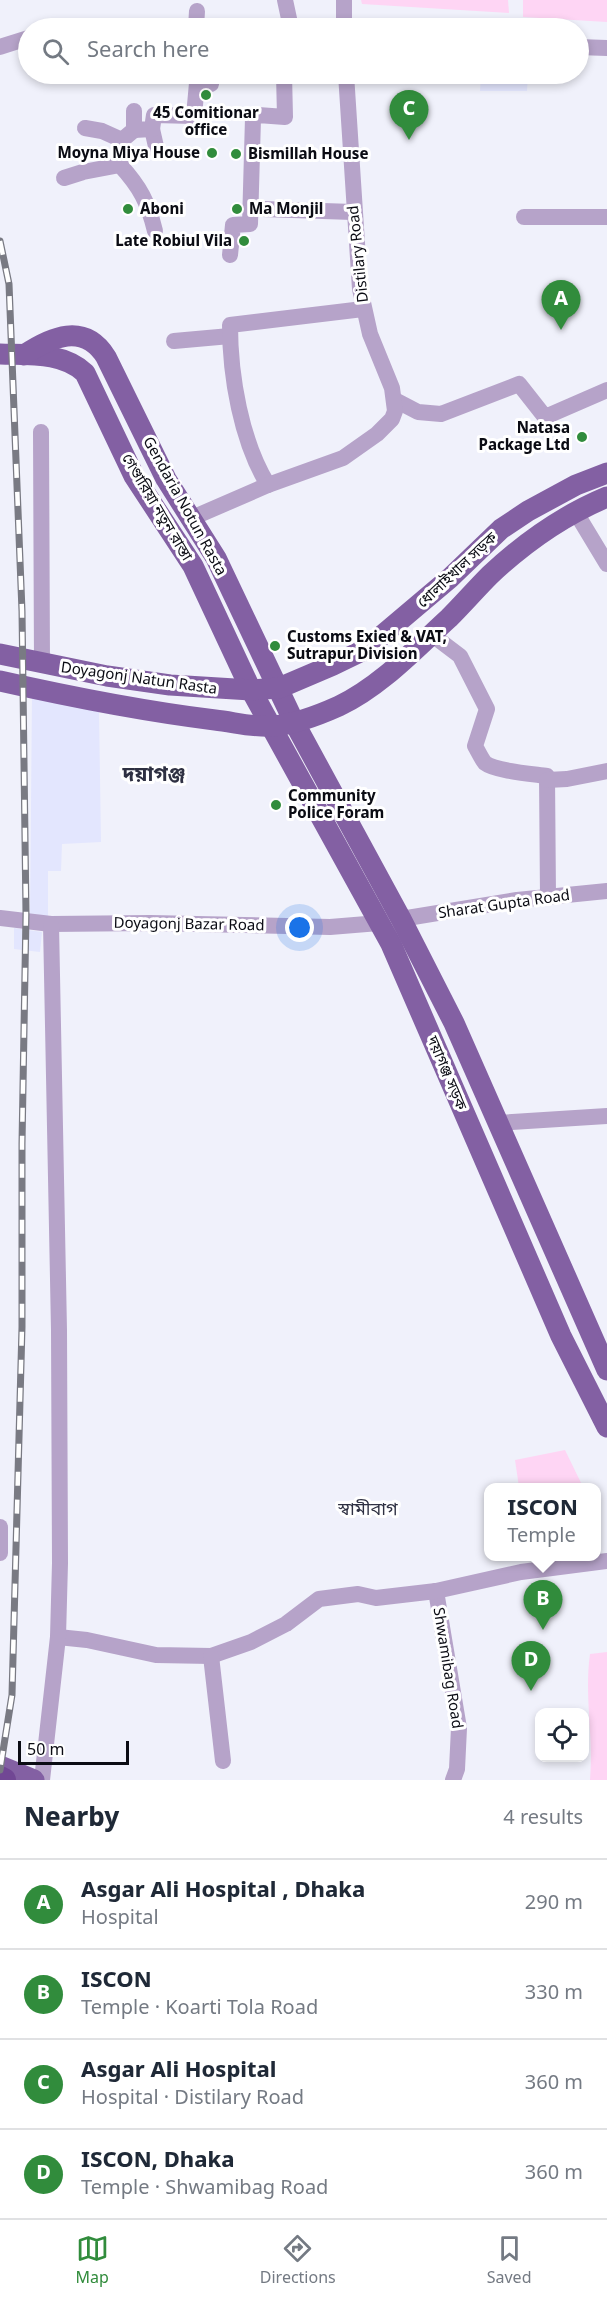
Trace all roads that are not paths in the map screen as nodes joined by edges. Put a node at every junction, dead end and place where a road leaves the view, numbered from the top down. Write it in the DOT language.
graph roads {
  1 [pos="285,0"];
  2 [pos="344,0"];
  3 [pos="197,11"];
  4 [pos="197,18"];
  5 [pos="289,18"];
  6 [pos="344,18"];
  7 [pos="18,41"];
  8 [pos="0,47"];
  9 [pos="589,47"];
  10 [pos="607,48"];
  11 [pos="196,84"];
  12 [pos="284,84"];
  13 [pos="347,84"];
  14 [pos="134,111"];
  15 [pos="85,128"];
  16 [pos="152,129"];
  17 [pos="128,135"];
  18 [pos="157,151"];
  19 [pos="120,165"];
  20 [pos="64,178"];
  21 [pos="262,209"];
  22 [pos="353,212"];
  23 [pos="607,217"];
  24 [pos="524,218"];
  25 [pos="155,231"];
  26 [pos="230,255"];
  27 [pos="363,309"];
  28 [pos="230,336"];
  29 [pos="174,340"];
  30 [pos="0,354"];
  31 [pos="24,355"];
  32 [pos="607,390"];
  33 [pos="395,400"];
  34 [pos="41,432"];
  35 [pos="607,473"];
  36 [pos="268,485"];
  37 [pos="607,497"];
  38 [pos="575,511"];
  39 [pos="192,518"];
  40 [pos="607,564"];
  41 [pos="223,573"];
  42 [pos="201,583"];
  43 [pos="431,634"];
  44 [pos="0,654"];
  45 [pos="42,664"];
  46 [pos="0,681"];
  47 [pos="279,688"];
  48 [pos="251,690"];
  49 [pos="294,722"];
  50 [pos="272,726"];
  51 [pos="607,771"];
  52 [pos="547,780"];
  53 [pos="607,891"];
  54 [pos="548,897"];
  55 [pos="0,918"];
  56 [pos="401,920"];
  57 [pos="379,923"];
  58 [pos="51,924"];
  59 [pos="607,1116"];
  60 [pos="498,1123"];
  61 [pos="607,1370"];
  62 [pos="607,1427"];
  63 [pos="0,1527"];
  64 [pos="0,1553"];
  65 [pos="607,1561"];
  66 [pos="436,1590"];
  67 [pos="58,1637"];
  68 [pos="211,1656"];
  69 [pos="223,1761"];
  70 [pos="0,1766"];
  71 [pos="0,1778"];
  72 [pos="4,1780"];
  73 [pos="34,1780"];
  74 [pos="42,1780"];
  75 [pos="453,1780"];
  1 -- 5 [label="street"];
  2 -- 6 [label="street"];
  3 -- 4 [label="street"];
  7 -- 8 [label="street"];
  9 -- 10 [label="street"];
  11 -- 16 [label="street"];
  12 -- 26 [label="street"];
  13 -- 22 [label="street, Distilary Road"];
  14 -- 17 [label="street"];
  15 -- 17 [label="street"];
  16 -- 17 [label="street"];
  16 -- 18 [label="street"];
  17 -- 19 [label="street"];
  19 -- 20 [label="street"];
  19 -- 25 [label="street"];
  21 -- 22 [label="street"];
  22 -- 27 [label="street, Distilary Road"];
  23 -- 24 [label="street"];
  27 -- 28 [label="street"];
  27 -- 33 [label="street, Distilary Road"];
  28 -- 29 [label="street"];
  28 -- 36 [label="street"];
  30 -- 31 [label="main road, গেণ্ডারিয়া নতুন রাস্তা"];
  31 -- 39 [label="main road, Gendaria Notun Rasta"];
  31 -- 42 [label="main road, গেণ্ডারিয়া নতুন রাস্তা"];
  32 -- 33 [label="street"];
  33 -- 36 [label="street"];
  34 -- 45 [label="street"];
  35 -- 47 [label="main road, ধোলাইখাল সড়ক"];
  36 -- 39 [label="street"];
  37 -- 38 [label="main road, ধোলাইখাল সড়ক"];
  38 -- 40 [label="street"];
  38 -- 43 [label="main road, ধোলাইখাল সড়ক"];
  39 -- 41 [label="main road, Gendaria Notun Rasta"];
  41 -- 42 [label="main road"];
  41 -- 47 [label="main road, Gendaria Notun Rasta"];
  42 -- 48 [label="main road, গেণ্ডারিয়া নতুন রাস্তা"];
  43 -- 49 [label="main road, ধোলাইখাল সড়ক"];
  43 -- 52 [label="street"];
  44 -- 45 [label="main road, Doyagonj Natun Rasta"];
  45 -- 48 [label="main road, Doyagonj Natun Rasta"];
  46 -- 50 [label="main road, Doyagonj Natun Rasta"];
  47 -- 48 [label="main road, Doyagonj Natun Rasta"];
  47 -- 49 [label="main road, Gendaria Notun Rasta"];
  48 -- 50 [label="main road, গেণ্ডারিয়া নতুন রাস্তা"];
  49 -- 50 [label="main road, Doyagonj Natun Rasta"];
  49 -- 56 [label="main road, দয়াগঞ্জ সড়ক"];
  50 -- 57 [label="main road, দয়াগঞ্জ সড়ক"];
  51 -- 52 [label="street"];
  52 -- 54 [label="street"];
  53 -- 54 [label="street, Sharat Gupta Road"];
  54 -- 56 [label="street, Sharat Gupta Road"];
  55 -- 58 [label="street, Doyagonj Bazar Road"];
  56 -- 60 [label="main road, দয়াগঞ্জ সড়ক"];
  57 -- 58 [label="street, Doyagonj Bazar Road"];
  57 -- 62 [label="main road, দয়াগঞ্জ সড়ক"];
  58 -- 67 [label="street"];
  59 -- 60 [label="street"];
  60 -- 61 [label="main road, দয়াগঞ্জ সড়ক"];
  63 -- 64 [label="street"];
  65 -- 66 [label="street"];
  66 -- 68 [label="street"];
  66 -- 75 [label="street, Shwamibag Road"];
  67 -- 68 [label="street"];
  67 -- 74 [label="street"];
  68 -- 69 [label="street"];
  70 -- 73 [label="main road"];
  71 -- 72 [label="highway"];
}
